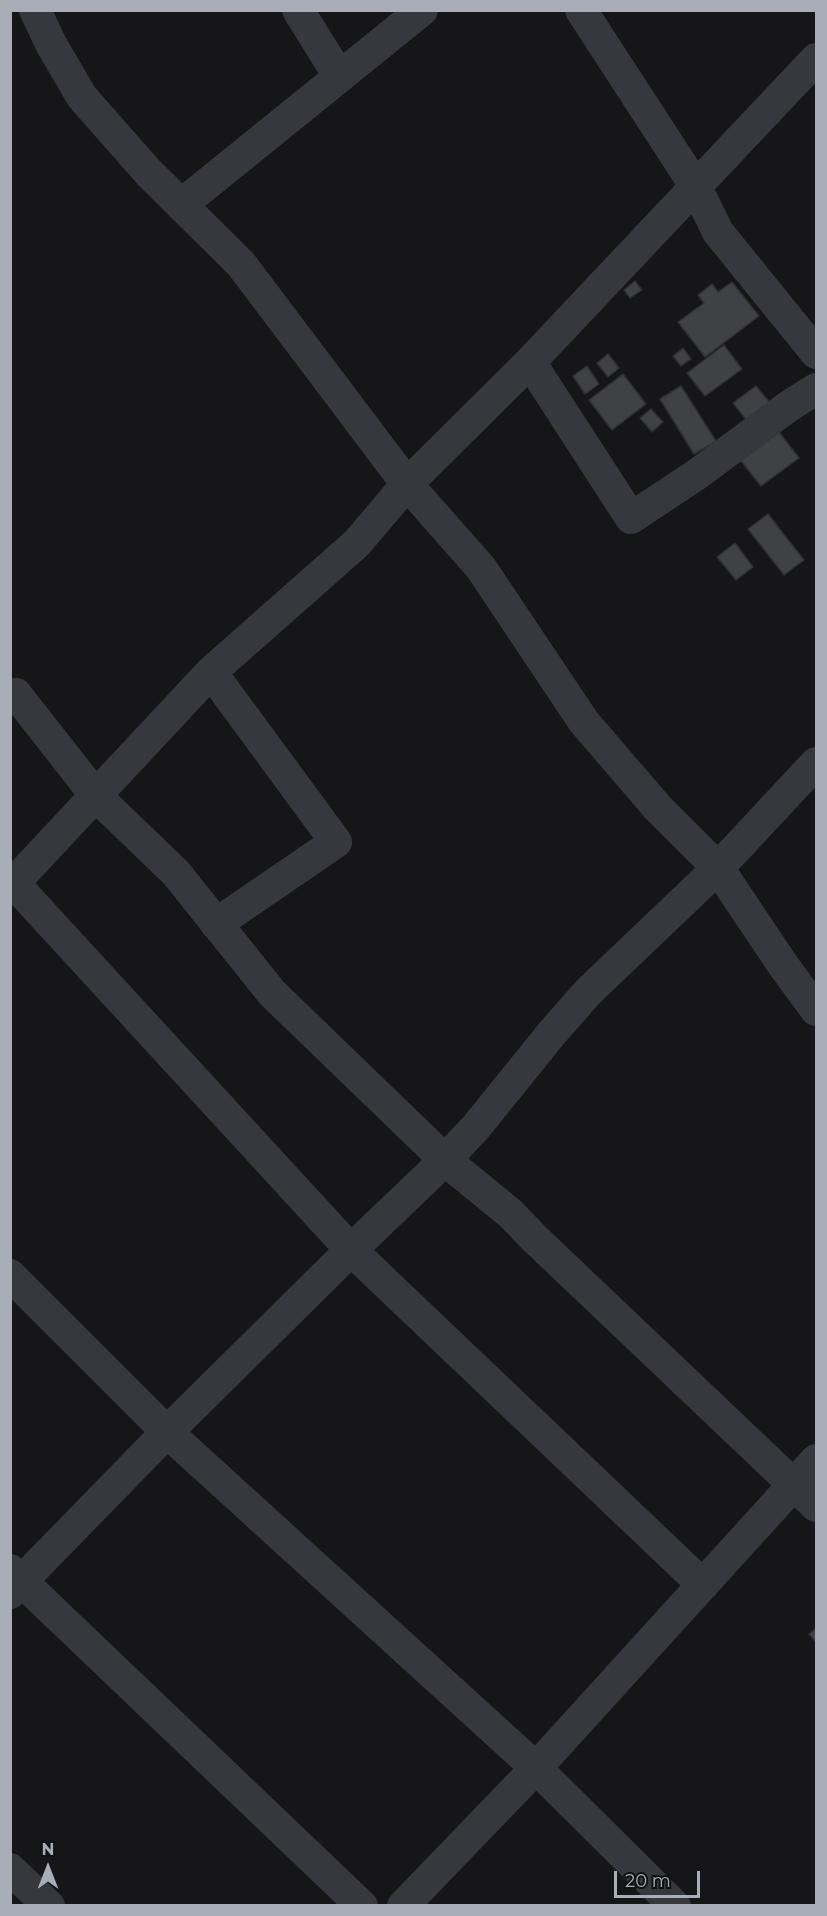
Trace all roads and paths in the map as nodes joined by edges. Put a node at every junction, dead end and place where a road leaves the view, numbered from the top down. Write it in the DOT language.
graph roads {
  1 [pos="35,10"];
  2 [pos="298,10"];
  3 [pos="422,10"];
  4 [pos="581,10"];
  5 [pos="816,59"];
  6 [pos="339,76"];
  7 [pos="696,187"];
  8 [pos="181,205"];
  9 [pos="816,353"];
  10 [pos="530,362"];
  11 [pos="816,389"];
  12 [pos="407,484"];
  13 [pos="211,672"];
  14 [pos="16,694"];
  15 [pos="816,763"];
  16 [pos="96,796"];
  17 [pos="718,868"];
  18 [pos="12,883"];
  19 [pos="216,924"];
  20 [pos="816,1010"];
  21 [pos="445,1160"];
  22 [pos="351,1250"];
  23 [pos="10,1275"];
  24 [pos="167,1432"];
  25 [pos="816,1460"];
  26 [pos="805,1496"];
  27 [pos="14,1582"];
  28 [pos="703,1585"];
  29 [pos="536,1768"];
  30 [pos="10,1869"];
  31 [pos="49,1905"];
  32 [pos="362,1905"];
  33 [pos="404,1905"];
  34 [pos="675,1905"];
  1 -- 8 [label="street"];
  2 -- 6 [label="street"];
  3 -- 6 [label="street"];
  4 -- 7 [label="street"];
  5 -- 7 [label="street"];
  6 -- 8 [label="street"];
  7 -- 9 [label="street"];
  7 -- 10 [label="street"];
  8 -- 12 [label="street"];
  10 -- 11 [label="street"];
  10 -- 12 [label="street"];
  12 -- 13 [label="street"];
  12 -- 17 [label="street"];
  13 -- 16 [label="street"];
  13 -- 19 [label="street"];
  14 -- 16 [label="street"];
  15 -- 17 [label="street"];
  16 -- 18 [label="street"];
  16 -- 19 [label="street"];
  17 -- 20 [label="street"];
  17 -- 21 [label="street"];
  18 -- 22 [label="street"];
  19 -- 21 [label="street"];
  21 -- 22 [label="street"];
  21 -- 26 [label="street"];
  22 -- 24 [label="street"];
  22 -- 28 [label="street"];
  23 -- 24 [label="street"];
  24 -- 27 [label="street"];
  24 -- 29 [label="street"];
  25 -- 26 [label="street"];
  26 -- 28 [label="street"];
  27 -- 32 [label="street"];
  28 -- 29 [label="street"];
  29 -- 33 [label="street"];
  29 -- 34 [label="street"];
  30 -- 31 [label="street"];
}
